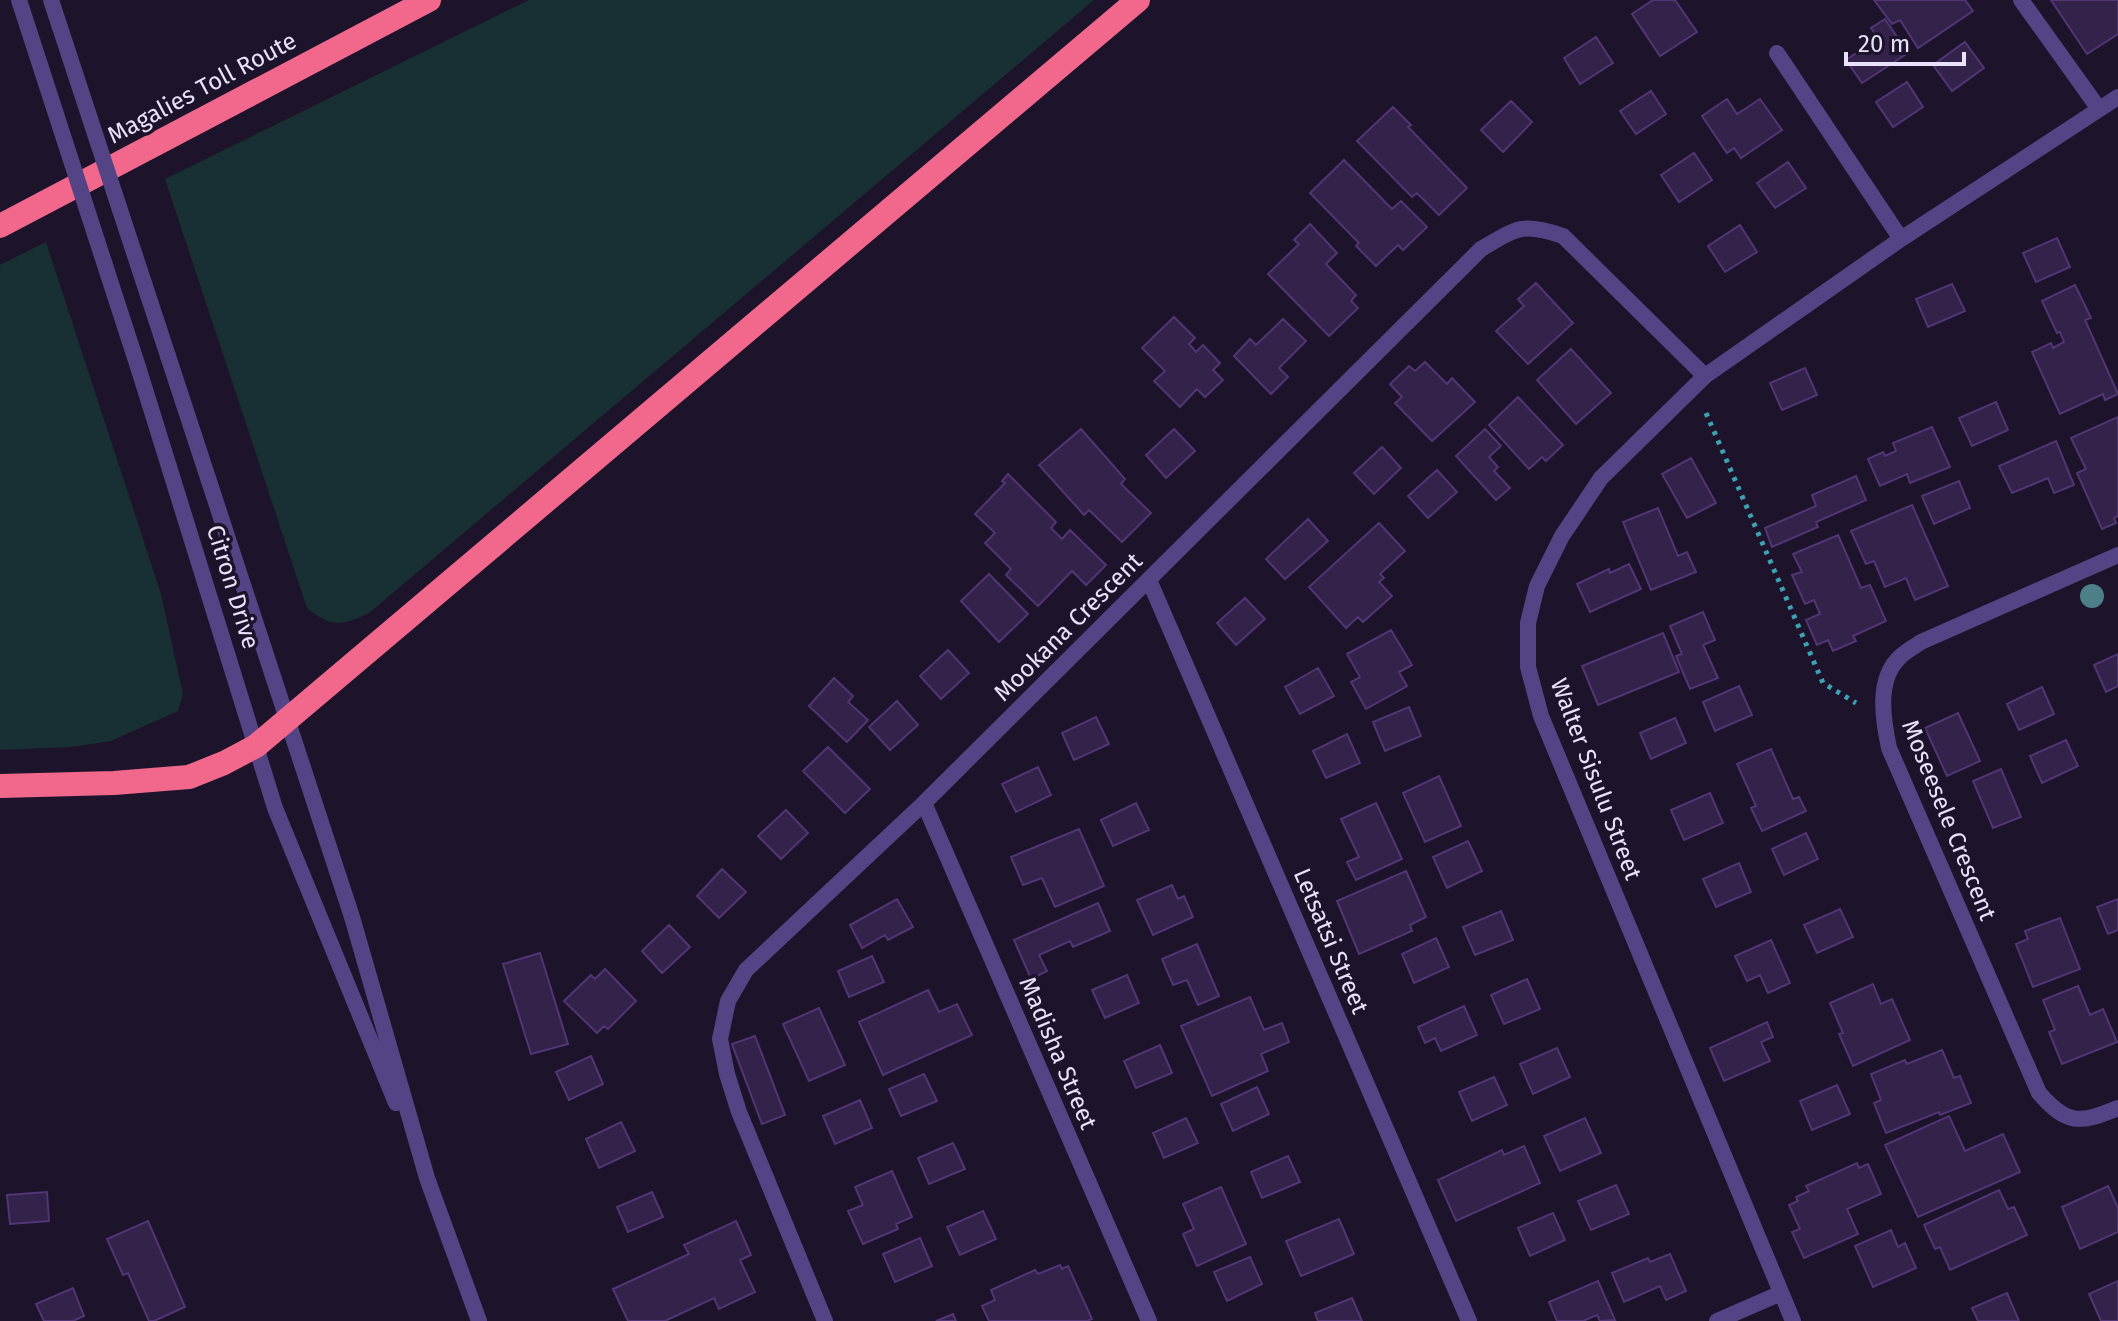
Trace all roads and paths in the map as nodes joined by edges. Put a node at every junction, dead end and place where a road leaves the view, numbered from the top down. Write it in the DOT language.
graph roads {
  1 [pos="19,0"];
  2 [pos="51,0"];
  3 [pos="429,0"];
  4 [pos="1138,0"];
  5 [pos="2021,0"];
  6 [pos="1777,53"];
  7 [pos="2118,97"];
  8 [pos="2099,109"];
  9 [pos="0,226"];
  10 [pos="1901,239"];
  11 [pos="1700,381"];
  12 [pos="2118,555"];
  13 [pos="1149,580"];
  14 [pos="1882,719"];
  15 [pos="287,721"];
  16 [pos="256,746"];
  17 [pos="0,786"];
  18 [pos="924,803"];
  19 [pos="2118,1108"];
  20 [pos="427,1178"];
  21 [pos="1781,1293"];
  22 [pos="479,1321"];
  23 [pos="825,1321"];
  24 [pos="1149,1321"];
  25 [pos="1469,1321"];
  26 [pos="1717,1321"];
  27 [pos="1793,1321"];
  1 -- 16 [label="street, Citron Drive, bridge"];
  2 -- 15 [label="street, Citron Drive, bridge"];
  3 -- 9 [label="highway, Magalies Toll Route"];
  4 -- 15 [label="highway"];
  5 -- 8 [label="street"];
  6 -- 10 [label="street"];
  7 -- 8 [label="street, Walter Sisulu Street"];
  8 -- 10 [label="street, Walter Sisulu Street"];
  10 -- 11 [label="street, Walter Sisulu Street"];
  11 -- 13 [label="street, Mookana Crescent"];
  11 -- 14 [label="path"];
  11 -- 21 [label="street, Walter Sisulu Street"];
  12 -- 14 [label="street, Moseesele Crescent"];
  13 -- 18 [label="street, Mookana Crescent"];
  13 -- 25 [label="street, Letsatsi Street"];
  14 -- 19 [label="street, Moseesele Crescent"];
  15 -- 16 [label="highway"];
  15 -- 20 [label="street, Citron Drive"];
  16 -- 17 [label="highway"];
  16 -- 20 [label="street, Citron Drive"];
  18 -- 23 [label="street, Mookana Crescent"];
  18 -- 24 [label="street, Madisha Street"];
  20 -- 22 [label="street, Citron Drive"];
  21 -- 26 [label="street"];
  21 -- 27 [label="street, Walter Sisulu Street"];
}
